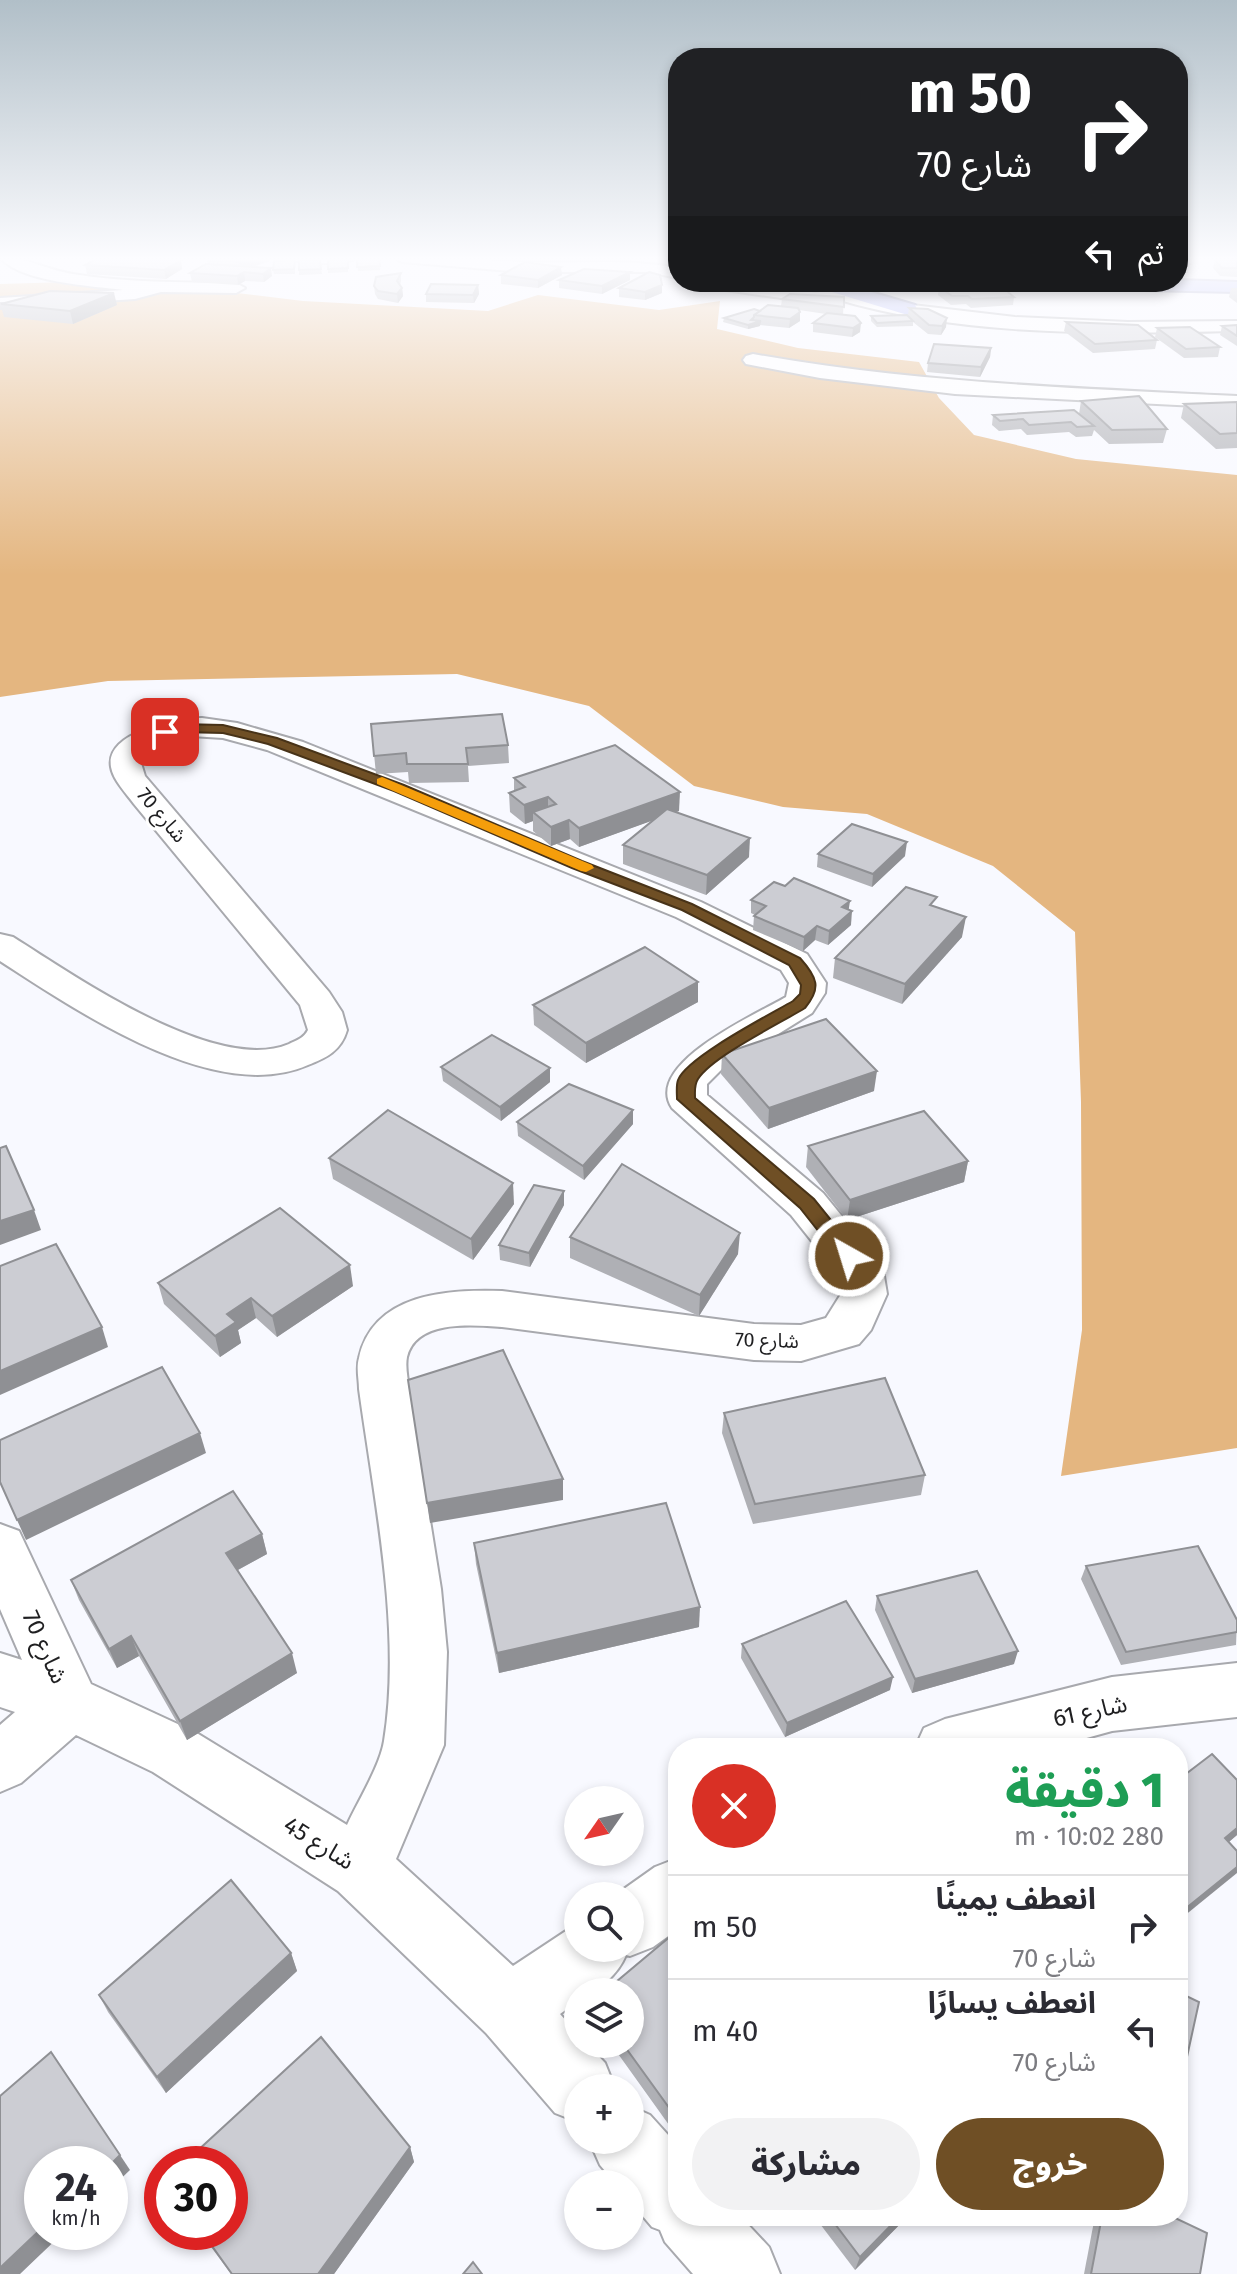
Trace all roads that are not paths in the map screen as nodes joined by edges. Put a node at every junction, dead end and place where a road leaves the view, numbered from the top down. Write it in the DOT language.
graph roads {
  1 [pos="770,363"];
  2 [pos="1237,402"];
  3 [pos="0,945"];
  4 [pos="0,1547"];
  5 [pos="0,1680"];
  6 [pos="1237,1690"];
  7 [pos="70,1703"];
  8 [pos="983,1738"];
  9 [pos="0,1763"];
  10 [pos="360,1869"];
  11 [pos="668,1897"];
  12 [pos="644,1914"];
  13 [pos="576,1962"];
  14 [pos="510,2009"];
  15 [pos="568,2074"];
  16 [pos="637,2154"];
  17 [pos="668,2189"];
  18 [pos="700,2226"];
  19 [pos="742,2274"];
  1 -- 2 [label="street"];
  3 -- 10 [label="street, شارع 70"];
  4 -- 7 [label="street, شارع 70"];
  5 -- 7 [label="street, شارع 45"];
  6 -- 8 [label="street, شارع 61"];
  7 -- 9 [label="street"];
  7 -- 10 [label="street, شارع 45"];
  10 -- 14 [label="street, شارع 45"];
  11 -- 12 [label="street"];
  13 -- 14 [label="street"];
  14 -- 15 [label="street, شارع 45"];
  16 -- 17 [label="street"];
  18 -- 19 [label="street"];
}
